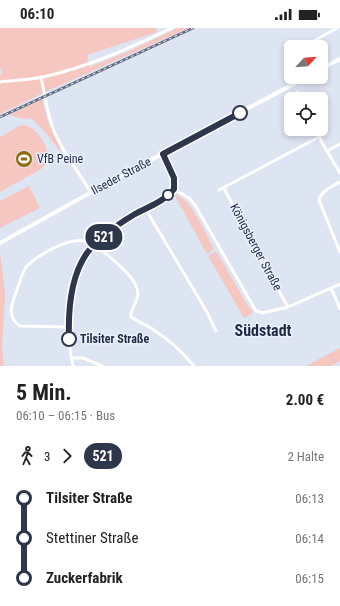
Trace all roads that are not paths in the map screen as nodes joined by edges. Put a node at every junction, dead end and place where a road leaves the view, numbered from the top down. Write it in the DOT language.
graph roads {
  1 [pos="172,28"];
  2 [pos="337,28"];
  3 [pos="316,40"];
  4 [pos="340,59"];
  5 [pos="328,65"];
  6 [pos="41,77"];
  7 [pos="0,82"];
  8 [pos="292,84"];
  9 [pos="319,136"];
  10 [pos="340,144"];
  11 [pos="327,151"];
  12 [pos="163,154"];
  13 [pos="340,173"];
  14 [pos="340,182"];
  15 [pos="224,188"];
  16 [pos="174,189"];
  17 [pos="219,190"];
  18 [pos="91,193"];
  19 [pos="145,208"];
  20 [pos="0,243"];
  21 [pos="95,244"];
  22 [pos="340,252"];
  23 [pos="340,284"];
  24 [pos="331,288"];
  25 [pos="288,307"];
  26 [pos="340,309"];
  27 [pos="68,327"];
  28 [pos="216,331"];
  29 [pos="71,358"];
  30 [pos="73,366"];
  31 [pos="102,366"];
  32 [pos="194,366"];
  1 -- 6 [label="street"];
  2 -- 3 [label="street"];
  4 -- 5 [label="street"];
  6 -- 7 [label="street"];
  6 -- 18 [label="street"];
  8 -- 12 [label="street, Ilseder Straße"];
  9 -- 11 [label="street"];
  9 -- 15 [label="street"];
  10 -- 11 [label="street"];
  11 -- 13 [label="street"];
  12 -- 16 [label="street"];
  12 -- 18 [label="street, Ilseder Straße"];
  14 -- 22 [label="street"];
  15 -- 17 [label="street"];
  15 -- 25 [label="street, Königsberger Straße"];
  16 -- 19 [label="street"];
  16 -- 25 [label="street"];
  18 -- 20 [label="street, Ilseder Straße"];
  19 -- 21 [label="street"];
  19 -- 28 [label="street"];
  21 -- 27 [label="street"];
  21 -- 27 [label="street"];
  21 -- 32 [label="street"];
  23 -- 24 [label="street"];
  24 -- 25 [label="street"];
  24 -- 26 [label="street"];
  27 -- 29 [label="street"];
  29 -- 30 [label="street"];
  29 -- 31 [label="street"];
}
